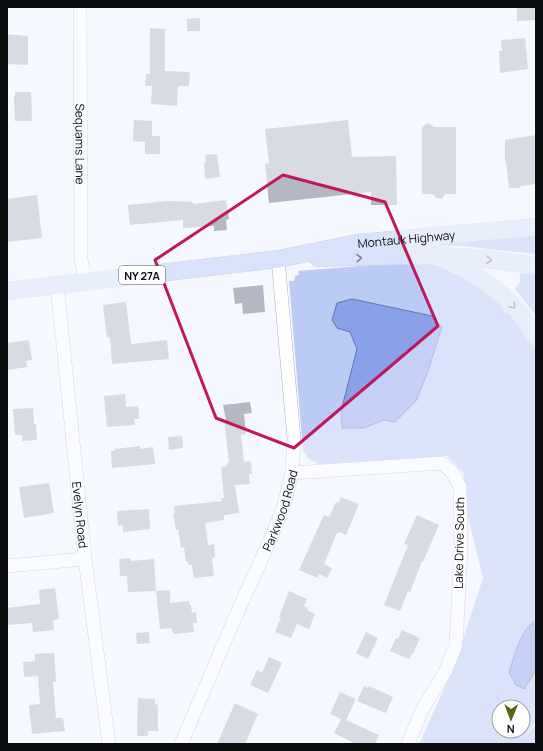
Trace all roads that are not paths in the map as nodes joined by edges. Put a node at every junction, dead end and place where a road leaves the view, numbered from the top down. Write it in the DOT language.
graph roads {
  1 [pos="80,7"];
  2 [pos="536,227"];
  3 [pos="434,255"];
  4 [pos="278,259"];
  5 [pos="536,266"];
  6 [pos="85,281"];
  7 [pos="57,285"];
  8 [pos="7,291"];
  9 [pos="536,337"];
  10 [pos="292,473"];
  11 [pos="85,560"];
  12 [pos="7,566"];
  13 [pos="109,744"];
  14 [pos="181,744"];
  15 [pos="408,744"];
  1 -- 6 [label="street, Sequams Lane"];
  2 -- 4 [label="main road, Montauk Highway / NY 27A"];
  4 -- 3 [label="main road, Montauk Highway / NY 27A, one-way"];
  3 -- 5 [label="main road, Montauk Highway / NY 27A, one-way"];
  3 -- 9 [label="main road, one-way"];
  4 -- 6 [label="main road, Montauk Highway / NY 27A"];
  4 -- 10 [label="street, Parkwood Road"];
  6 -- 7 [label="main road, Montauk Highway / NY 27A"];
  7 -- 8 [label="main road, Montauk Highway / NY 27A"];
  7 -- 11 [label="street, Evelyn Road"];
  10 -- 14 [label="street, Parkwood Road"];
  10 -- 15 [label="street, Lake Drive South"];
  11 -- 12 [label="street"];
  11 -- 13 [label="street, Evelyn Road"];
}
